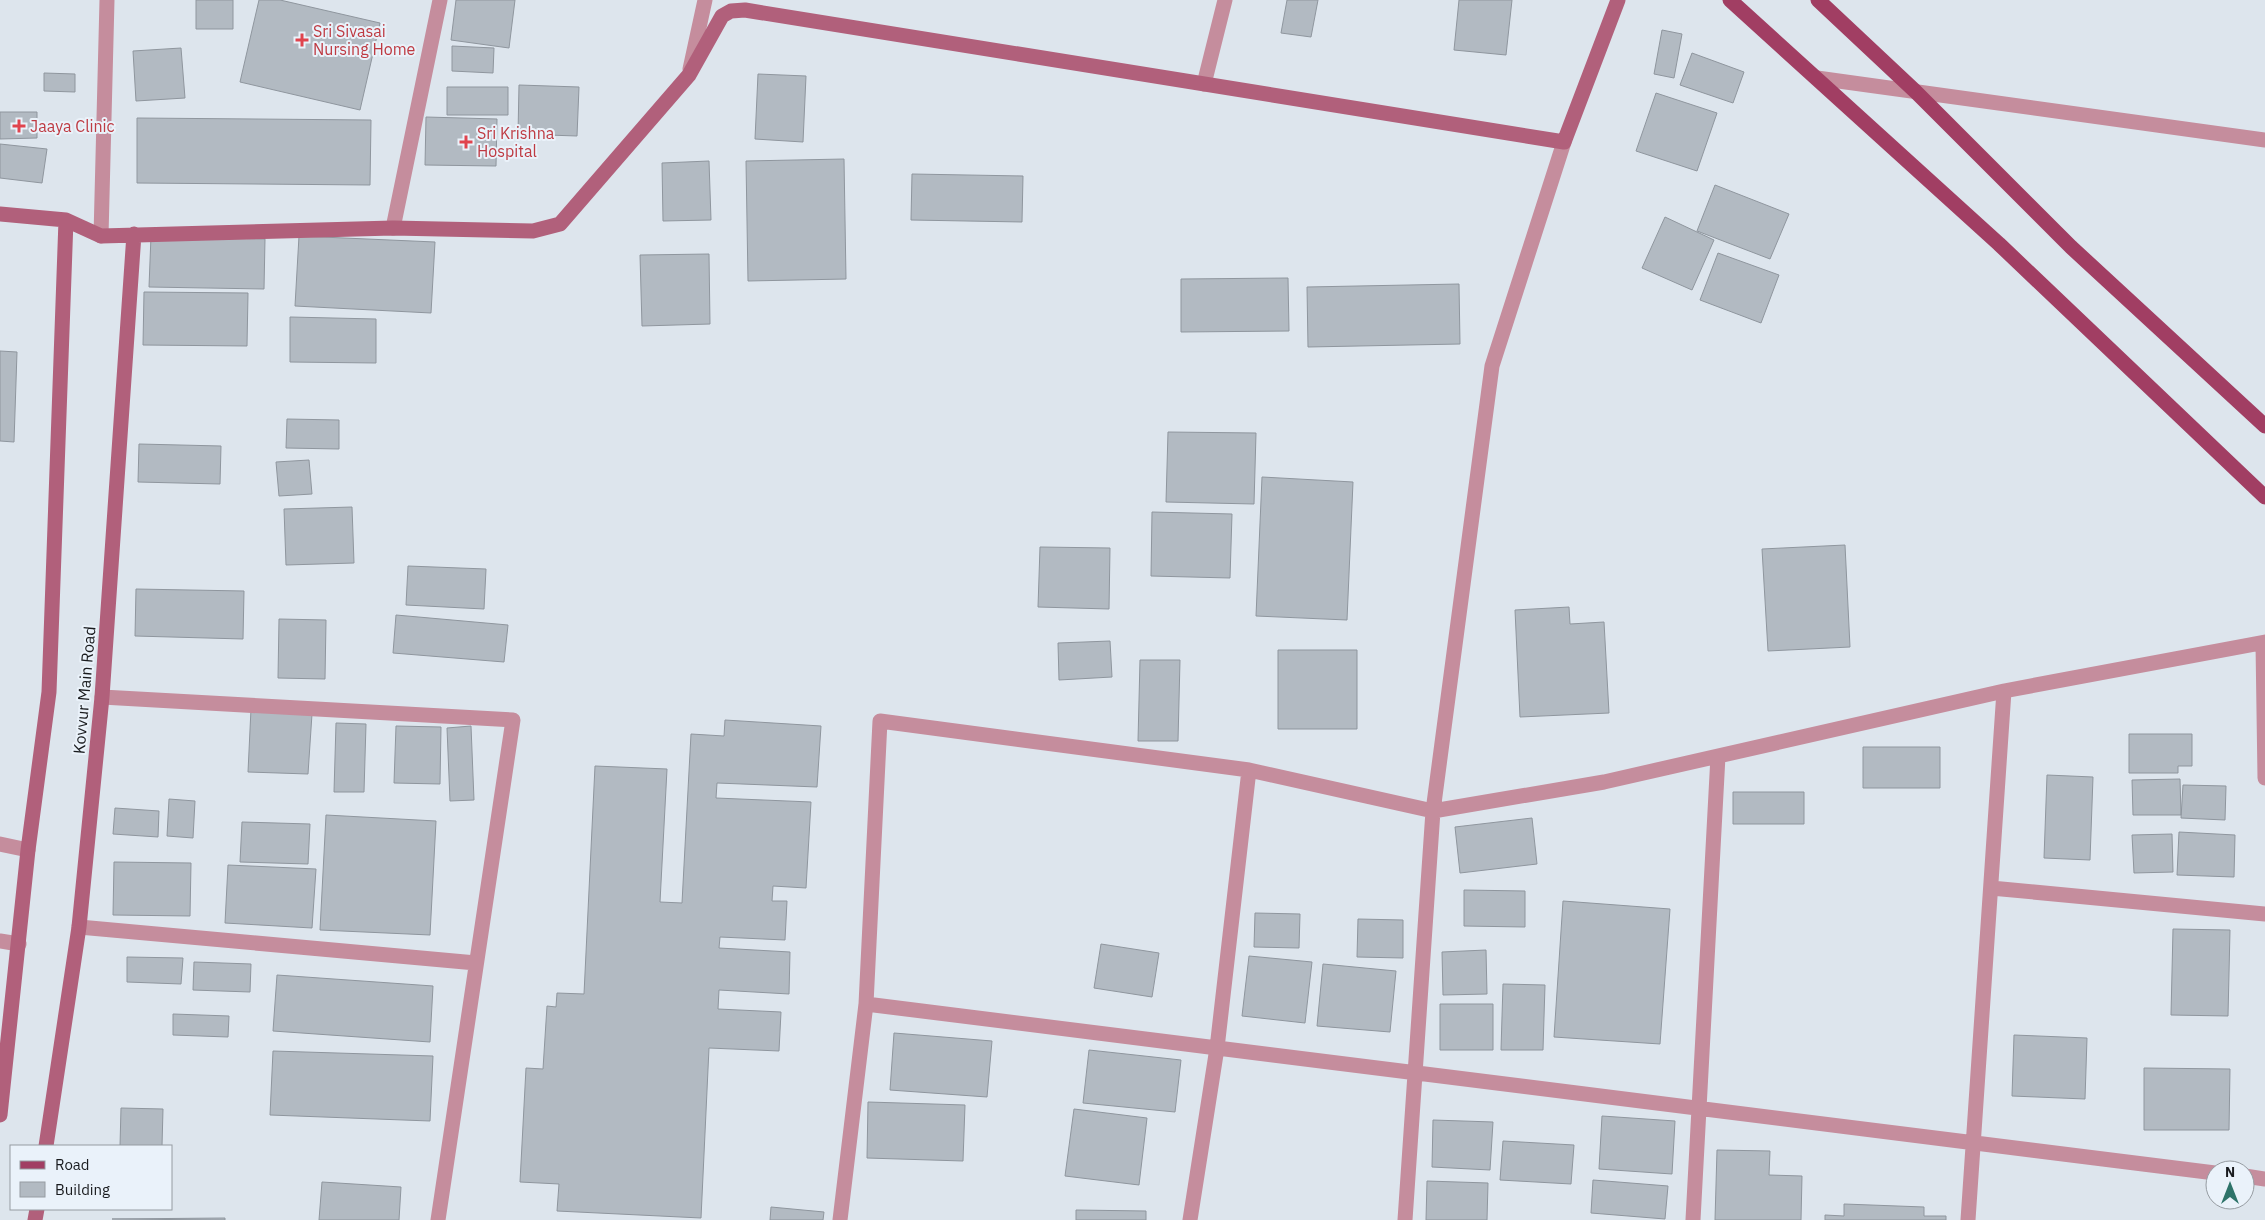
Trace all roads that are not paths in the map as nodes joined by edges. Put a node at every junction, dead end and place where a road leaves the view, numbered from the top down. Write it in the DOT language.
graph roads {
  1 [pos="106,0"];
  2 [pos="440,0"];
  3 [pos="705,0"];
  4 [pos="1225,0"];
  5 [pos="1618,0"];
  6 [pos="1730,0"];
  7 [pos="1818,0"];
  8 [pos="689,75"];
  9 [pos="1818,78"];
  10 [pos="1204,84"];
  11 [pos="1915,91"];
  12 [pos="2265,140"];
  13 [pos="1564,142"];
  14 [pos="0,214"];
  15 [pos="66,220"];
  16 [pos="393,228"];
  17 [pos="134,234"];
  18 [pos="101,236"];
  19 [pos="2265,426"];
  20 [pos="2265,497"];
  21 [pos="2264,643"];
  22 [pos="2004,691"];
  23 [pos="102,697"];
  24 [pos="1718,756"];
  25 [pos="1249,770"];
  26 [pos="2265,778"];
  27 [pos="1434,811"];
  28 [pos="0,844"];
  29 [pos="28,850"];
  30 [pos="1991,888"];
  31 [pos="2265,914"];
  32 [pos="79,927"];
  33 [pos="0,941"];
  34 [pos="19,944"];
  35 [pos="476,963"];
  36 [pos="866,1004"];
  37 [pos="1217,1048"];
  38 [pos="1414,1072"];
  39 [pos="1698,1108"];
  40 [pos="0,1116"];
  41 [pos="1973,1142"];
  42 [pos="46,1145"];
  43 [pos="2205,1172"];
  44 [pos="438,1220"];
  45 [pos="840,1220"];
  46 [pos="1190,1220"];
  47 [pos="1405,1220"];
  48 [pos="1693,1220"];
  49 [pos="1968,1220"];
  1 -- 18 [label="street"];
  2 -- 16 [label="street"];
  3 -- 8 [label="street"];
  4 -- 10 [label="street"];
  5 -- 13 [label="main road"];
  6 -- 9 [label="main road"];
  7 -- 11 [label="main road"];
  8 -- 10 [label="main road"];
  8 -- 16 [label="main road"];
  9 -- 11 [label="street"];
  9 -- 20 [label="main road"];
  10 -- 13 [label="main road"];
  11 -- 12 [label="street"];
  11 -- 19 [label="main road"];
  13 -- 27 [label="street"];
  14 -- 15 [label="main road"];
  15 -- 18 [label="main road"];
  15 -- 29 [label="main road"];
  16 -- 17 [label="main road"];
  17 -- 18 [label="main road"];
  17 -- 23 [label="main road, Kovvur Main Road"];
  21 -- 22 [label="street"];
  21 -- 26 [label="street"];
  22 -- 24 [label="street"];
  22 -- 30 [label="street"];
  23 -- 32 [label="main road, Kovvur Main Road"];
  23 -- 35 [label="street"];
  24 -- 27 [label="street"];
  24 -- 39 [label="street"];
  25 -- 27 [label="street"];
  25 -- 36 [label="street"];
  25 -- 37 [label="street"];
  27 -- 38 [label="street"];
  28 -- 29 [label="street"];
  29 -- 34 [label="main road"];
  30 -- 31 [label="street"];
  30 -- 41 [label="street"];
  32 -- 35 [label="street"];
  32 -- 42 [label="main road, Kovvur Main Road"];
  33 -- 34 [label="street"];
  34 -- 40 [label="main road"];
  35 -- 44 [label="street"];
  36 -- 37 [label="street"];
  36 -- 45 [label="street"];
  37 -- 38 [label="street"];
  37 -- 46 [label="street"];
  38 -- 39 [label="street"];
  38 -- 47 [label="street"];
  39 -- 41 [label="street"];
  39 -- 48 [label="street"];
  41 -- 43 [label="street"];
  41 -- 49 [label="street"];
}
